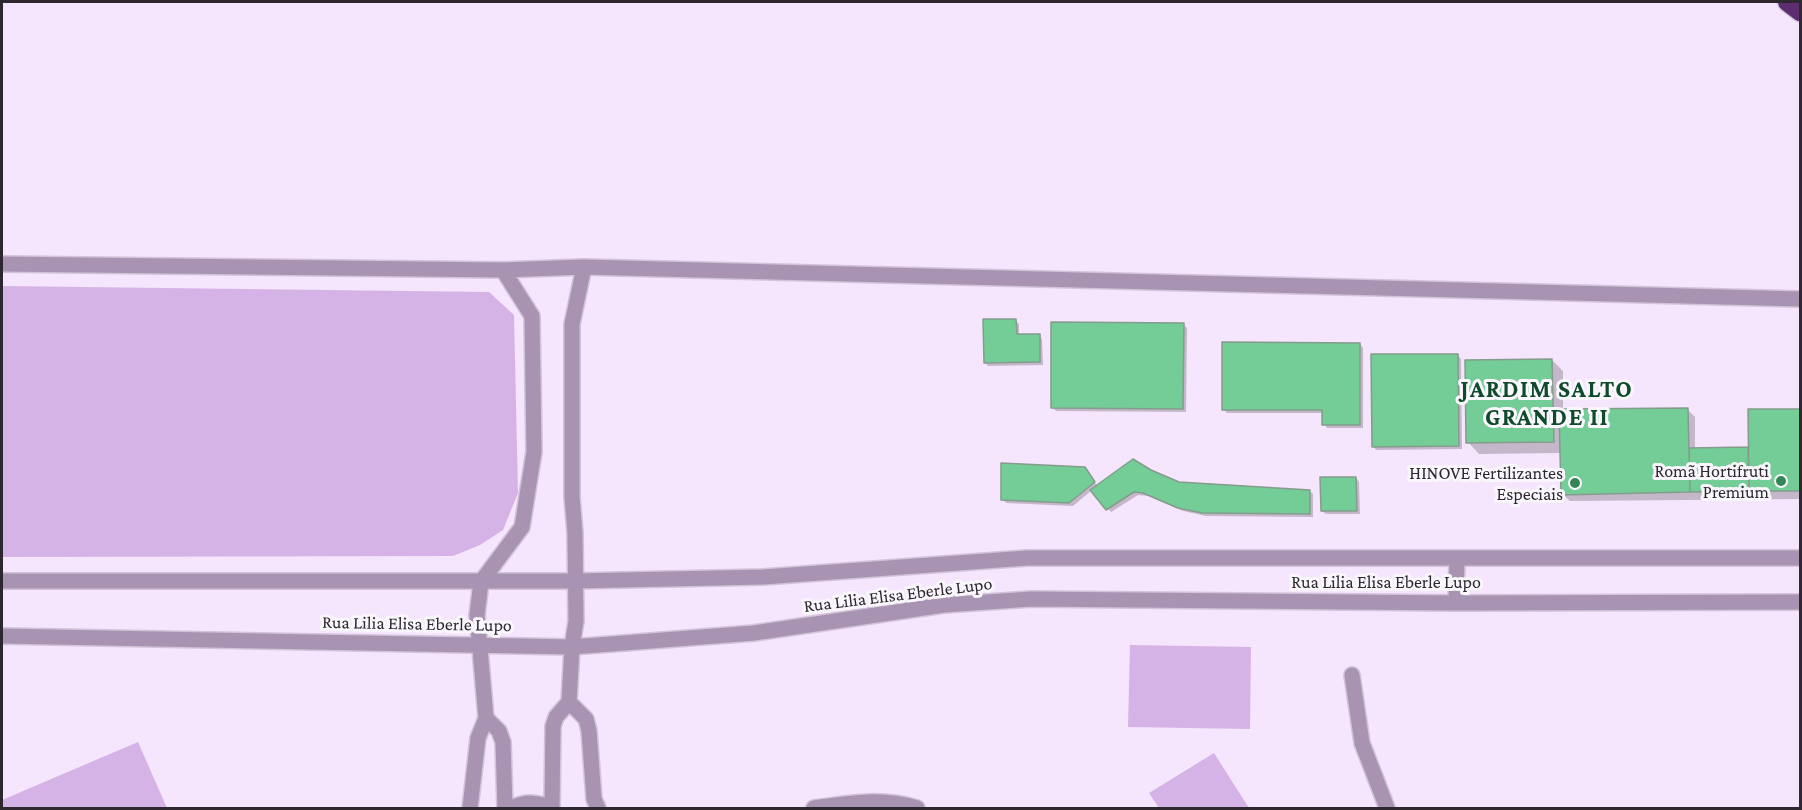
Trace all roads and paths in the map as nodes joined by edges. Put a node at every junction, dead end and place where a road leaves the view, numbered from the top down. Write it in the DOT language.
graph roads {
  1 [pos="1787,2"];
  2 [pos="1800,12"];
  3 [pos="2,264"];
  4 [pos="584,267"];
  5 [pos="503,270"];
  6 [pos="1800,299"];
  7 [pos="1457,558"];
  8 [pos="1800,558"];
  9 [pos="2,581"];
  10 [pos="575,581"];
  11 [pos="481,582"];
  12 [pos="1800,602"];
  13 [pos="1456,603"];
  14 [pos="2,636"];
  15 [pos="479,645"];
  16 [pos="573,647"];
  17 [pos="1352,675"];
  18 [pos="569,702"];
  19 [pos="486,718"];
  20 [pos="470,808"];
  21 [pos="506,808"];
  22 [pos="511,808"];
  23 [pos="552,808"];
  24 [pos="598,808"];
  25 [pos="814,808"];
  26 [pos="917,808"];
  27 [pos="1387,808"];
  1 -- 2 [label="highway"];
  3 -- 5 [label="street"];
  4 -- 5 [label="street"];
  4 -- 6 [label="street"];
  4 -- 10 [label="street"];
  5 -- 11 [label="street"];
  7 -- 8 [label="street, Rua Lilia Elisa Eberle Lupo"];
  7 -- 10 [label="street, Rua Lilia Elisa Eberle Lupo"];
  7 -- 13 [label="street"];
  9 -- 11 [label="street, Rua Lilia Elisa Eberle Lupo"];
  10 -- 11 [label="street, Rua Lilia Elisa Eberle Lupo"];
  10 -- 16 [label="street"];
  11 -- 15 [label="street"];
  12 -- 13 [label="street, Rua Lilia Elisa Eberle Lupo"];
  13 -- 16 [label="street, Rua Lilia Elisa Eberle Lupo"];
  14 -- 15 [label="street, Rua Lilia Elisa Eberle Lupo"];
  15 -- 16 [label="street, Rua Lilia Elisa Eberle Lupo"];
  15 -- 19 [label="street"];
  16 -- 18 [label="street"];
  17 -- 27 [label="street"];
  18 -- 23 [label="street"];
  18 -- 24 [label="street"];
  19 -- 20 [label="street"];
  19 -- 21 [label="street"];
  22 -- 23 [label="street"];
  25 -- 26 [label="street"];
}
